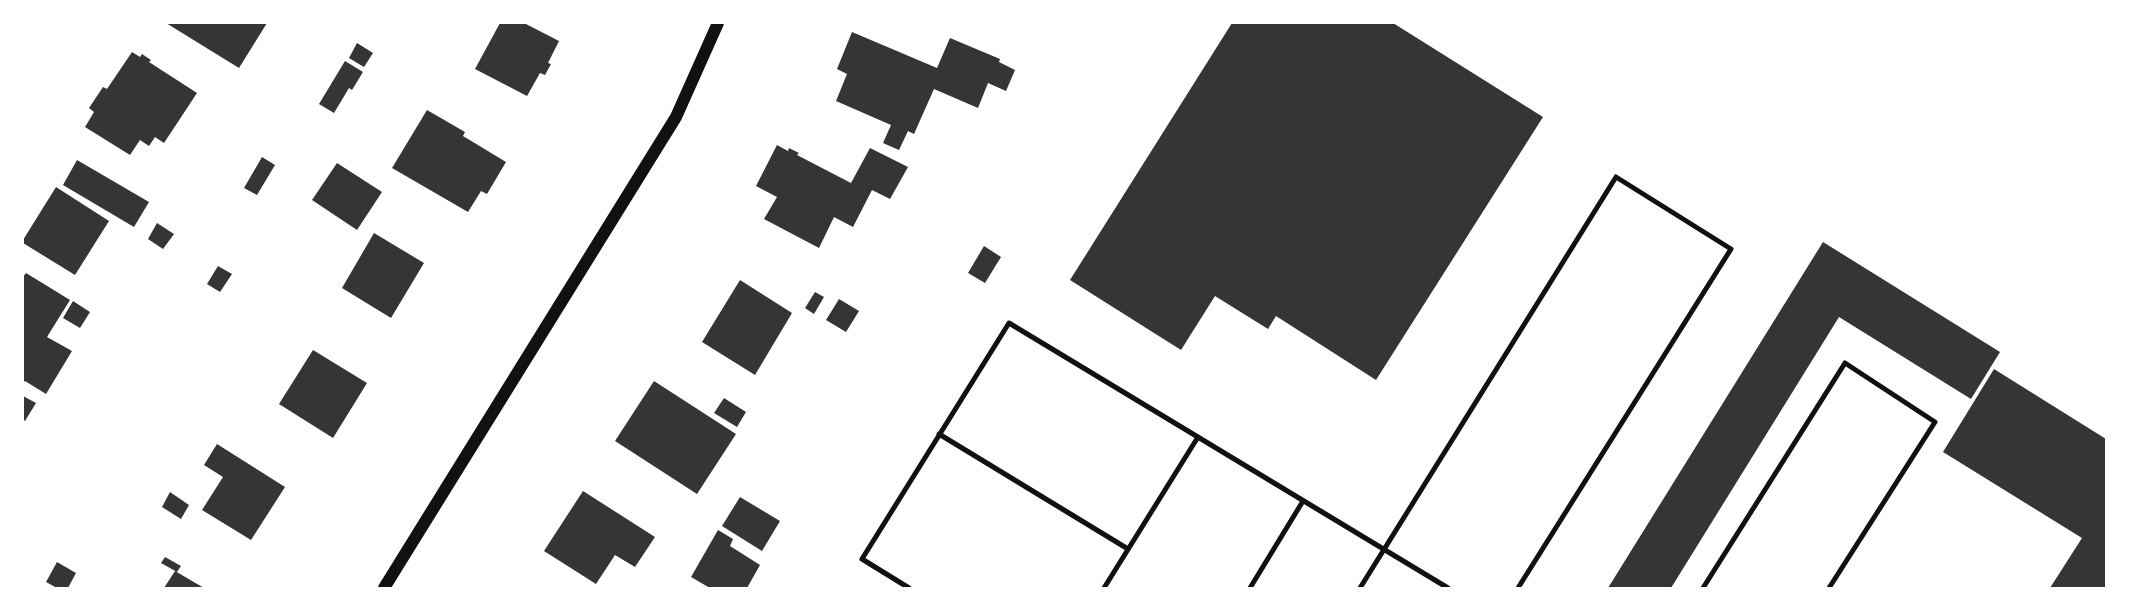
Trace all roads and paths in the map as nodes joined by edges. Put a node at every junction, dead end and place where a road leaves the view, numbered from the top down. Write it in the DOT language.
graph roads {
  1 [pos="718,23"];
  2 [pos="939,434"];
  3 [pos="1198,437"];
  4 [pos="1303,501"];
  5 [pos="1128,549"];
  6 [pos="1384,549"];
  7 [pos="384,588"];
  8 [pos="909,588"];
  9 [pos="1104,588"];
  10 [pos="1250,588"];
  11 [pos="1360,588"];
  12 [pos="1448,588"];
  13 [pos="1518,588"];
  14 [pos="1703,588"];
  15 [pos="1829,588"];
  1 -- 7 [label="street"];
  2 -- 3 [label="lane"];
  2 -- 5 [label="lane"];
  2 -- 8 [label="lane"];
  3 -- 4 [label="lane"];
  3 -- 5 [label="lane"];
  4 -- 6 [label="lane"];
  4 -- 10 [label="lane"];
  5 -- 9 [label="lane"];
  6 -- 11 [label="lane"];
  6 -- 12 [label="lane"];
  6 -- 13 [label="lane"];
  14 -- 15 [label="lane"];
}
